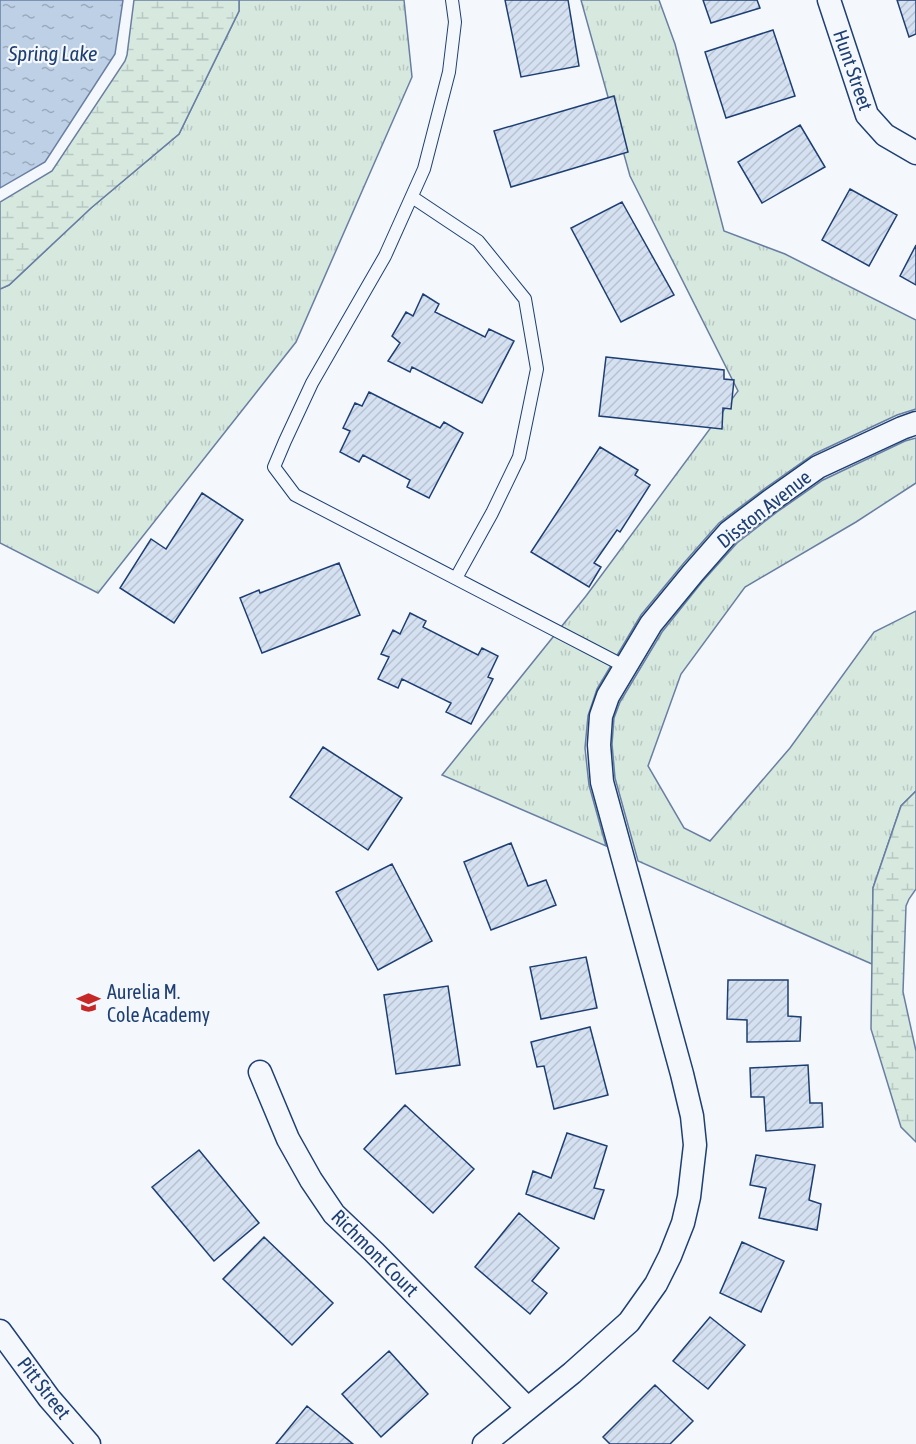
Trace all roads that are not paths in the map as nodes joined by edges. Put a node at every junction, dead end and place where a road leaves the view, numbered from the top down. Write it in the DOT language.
graph roads {
  1 [pos="452,0"];
  2 [pos="829,0"];
  3 [pos="916,153"];
  4 [pos="412,197"];
  5 [pos="916,423"];
  6 [pos="456,578"];
  7 [pos="626,667"];
  8 [pos="260,1072"];
  9 [pos="0,1331"];
  10 [pos="527,1408"];
  11 [pos="89,1444"];
  12 [pos="484,1444"];
  1 -- 4 [label="lane"];
  2 -- 3 [label="street, Hunt Street"];
  4 -- 6 [label="lane"];
  4 -- 6 [label="lane"];
  5 -- 7 [label="street, Disston Avenue"];
  6 -- 7 [label="lane"];
  7 -- 10 [label="street, Disston Avenue"];
  8 -- 10 [label="street, Richmont Court"];
  9 -- 11 [label="street, Pitt Street"];
  10 -- 12 [label="street, Disston Avenue"];
}
